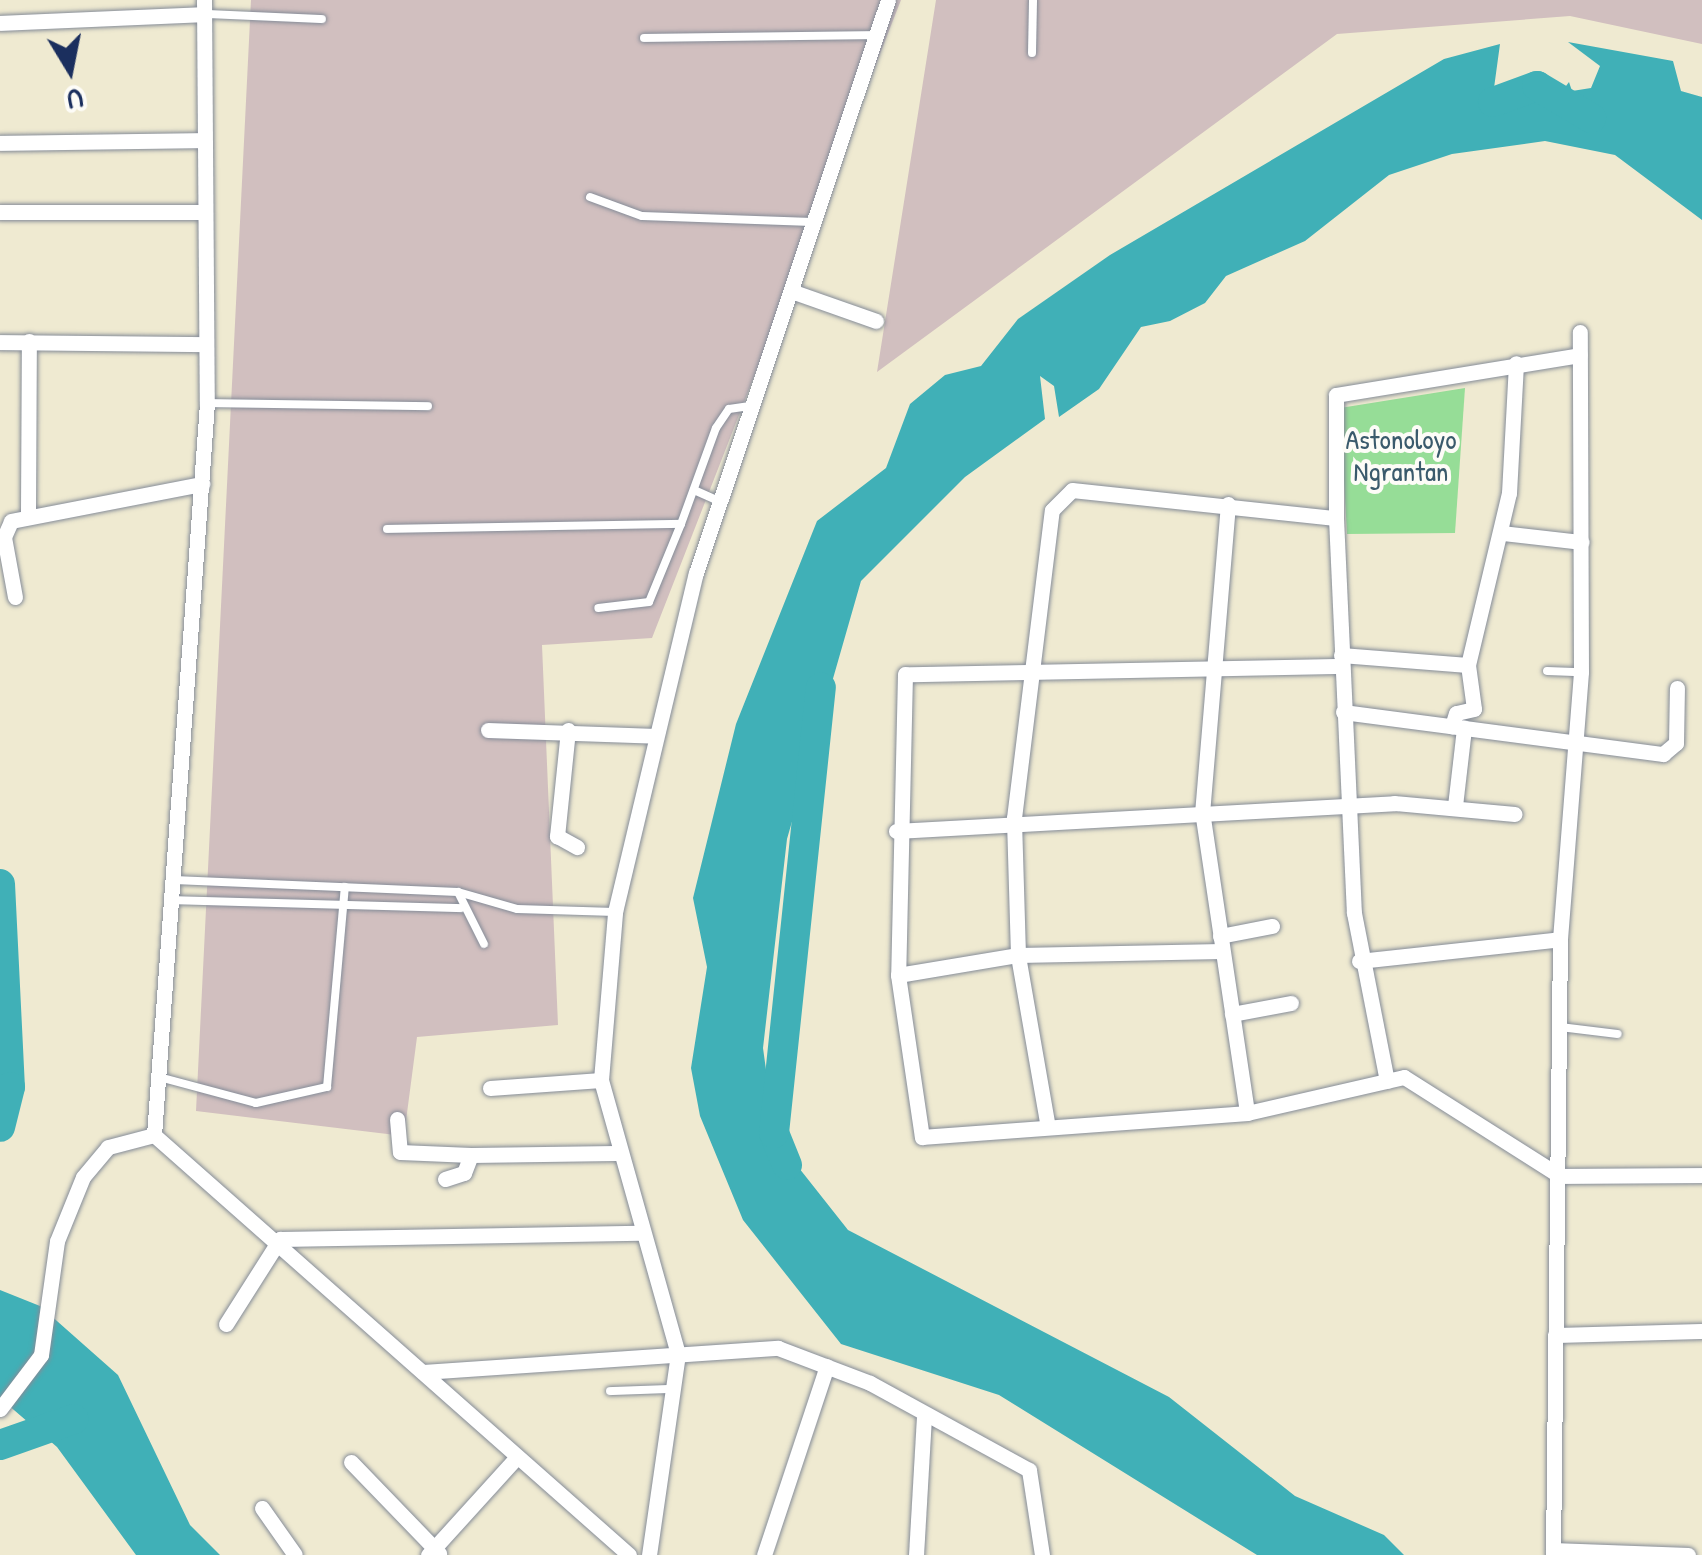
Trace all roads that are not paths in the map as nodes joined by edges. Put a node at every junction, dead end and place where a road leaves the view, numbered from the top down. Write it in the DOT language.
graph roads {
  1 [pos="888,0"];
  2 [pos="1033,0"];
  3 [pos="205,7"];
  4 [pos="322,18"];
  5 [pos="0,23"];
  6 [pos="876,36"];
  7 [pos="644,38"];
  8 [pos="1032,53"];
  9 [pos="202,140"];
  10 [pos="0,142"];
  11 [pos="590,197"];
  12 [pos="0,212"];
  13 [pos="205,212"];
  14 [pos="812,222"];
  15 [pos="790,291"];
  16 [pos="876,321"];
  17 [pos="1580,332"];
  18 [pos="29,341"];
  19 [pos="0,342"];
  20 [pos="206,344"];
  21 [pos="1580,356"];
  22 [pos="1516,363"];
  23 [pos="207,403"];
  24 [pos="428,406"];
  25 [pos="750,406"];
  26 [pos="202,484"];
  27 [pos="694,490"];
  28 [pos="720,500"];
  29 [pos="1228,504"];
  30 [pos="28,511"];
  31 [pos="1336,518"];
  32 [pos="681,524"];
  33 [pos="387,529"];
  34 [pos="1502,533"];
  35 [pos="1581,542"];
  36 [pos="14,597"];
  37 [pos="598,608"];
  38 [pos="1341,661"];
  39 [pos="1468,665"];
  40 [pos="1028,669"];
  41 [pos="1212,669"];
  42 [pos="1547,671"];
  43 [pos="1581,672"];
  44 [pos="1677,688"];
  45 [pos="1343,712"];
  46 [pos="1458,727"];
  47 [pos="488,730"];
  48 [pos="568,730"];
  49 [pos="656,736"];
  50 [pos="1579,748"];
  51 [pos="1344,805"];
  52 [pos="1454,806"];
  53 [pos="1202,811"];
  54 [pos="1514,814"];
  55 [pos="1014,818"];
  56 [pos="896,831"];
  57 [pos="577,847"];
  58 [pos="169,880"];
  59 [pos="345,887"];
  60 [pos="458,892"];
  61 [pos="167,900"];
  62 [pos="344,906"];
  63 [pos="461,908"];
  64 [pos="615,912"];
  65 [pos="1272,926"];
  66 [pos="1560,940"];
  67 [pos="484,944"];
  68 [pos="1221,944"];
  69 [pos="1018,955"];
  70 [pos="1359,962"];
  71 [pos="898,975"];
  72 [pos="1291,1004"];
  73 [pos="1232,1014"];
  74 [pos="1560,1027"];
  75 [pos="1618,1034"];
  76 [pos="157,1077"];
  77 [pos="601,1080"];
  78 [pos="1387,1082"];
  79 [pos="490,1088"];
  80 [pos="1247,1113"];
  81 [pos="397,1119"];
  82 [pos="1047,1122"];
  83 [pos="154,1135"];
  84 [pos="616,1153"];
  85 [pos="470,1155"];
  86 [pos="1702,1175"];
  87 [pos="1560,1176"];
  88 [pos="444,1179"];
  89 [pos="640,1233"];
  90 [pos="280,1239"];
  91 [pos="226,1324"];
  92 [pos="1702,1331"];
  93 [pos="1555,1336"];
  94 [pos="678,1354"];
  95 [pos="827,1366"];
  96 [pos="424,1372"];
  97 [pos="676,1388"];
  98 [pos="610,1391"];
  99 [pos="0,1409"];
  100 [pos="924,1418"];
  101 [pos="517,1457"];
  102 [pos="352,1462"];
  103 [pos="262,1508"];
  104 [pos="435,1553"];
  105 [pos="1553,1553"];
  106 [pos="295,1555"];
  107 [pos="629,1555"];
  108 [pos="649,1555"];
  109 [pos="764,1555"];
  110 [pos="916,1555"];
  111 [pos="1042,1555"];
  112 [pos="1688,1555"];
  1 -- 6 [label="street"];
  2 -- 8 [label="lane"];
  3 -- 4 [label="lane"];
  3 -- 5 [label="street"];
  3 -- 9 [label="street"];
  6 -- 7 [label="lane"];
  6 -- 14 [label="street"];
  9 -- 10 [label="street"];
  9 -- 13 [label="street"];
  11 -- 14 [label="lane"];
  12 -- 13 [label="street"];
  13 -- 20 [label="street"];
  14 -- 15 [label="street"];
  15 -- 16 [label="street"];
  15 -- 25 [label="street"];
  17 -- 21 [label="street"];
  18 -- 19 [label="street"];
  18 -- 20 [label="street"];
  18 -- 30 [label="street"];
  20 -- 23 [label="street"];
  21 -- 22 [label="street"];
  21 -- 35 [label="street"];
  22 -- 31 [label="street"];
  22 -- 34 [label="street"];
  23 -- 24 [label="lane"];
  23 -- 26 [label="street"];
  25 -- 27 [label="lane"];
  25 -- 28 [label="street"];
  26 -- 30 [label="street"];
  26 -- 58 [label="street"];
  27 -- 28 [label="lane"];
  27 -- 32 [label="lane"];
  28 -- 49 [label="street"];
  29 -- 31 [label="street"];
  29 -- 40 [label="street"];
  29 -- 41 [label="street"];
  30 -- 36 [label="street"];
  31 -- 38 [label="street"];
  32 -- 33 [label="lane"];
  32 -- 37 [label="lane"];
  34 -- 35 [label="street"];
  34 -- 39 [label="street"];
  35 -- 43 [label="street"];
  38 -- 39 [label="street"];
  38 -- 41 [label="street"];
  38 -- 45 [label="street"];
  39 -- 46 [label="street"];
  40 -- 41 [label="street"];
  40 -- 55 [label="street"];
  40 -- 56 [label="street"];
  41 -- 53 [label="street"];
  42 -- 43 [label="lane"];
  43 -- 50 [label="street"];
  44 -- 50 [label="street"];
  45 -- 46 [label="street"];
  45 -- 51 [label="street"];
  46 -- 50 [label="street"];
  46 -- 52 [label="street"];
  47 -- 48 [label="street"];
  48 -- 49 [label="street"];
  48 -- 57 [label="street"];
  49 -- 64 [label="street"];
  50 -- 66 [label="street"];
  51 -- 52 [label="street"];
  51 -- 53 [label="street"];
  51 -- 70 [label="street"];
  52 -- 54 [label="street"];
  53 -- 55 [label="street"];
  53 -- 68 [label="street"];
  55 -- 56 [label="street"];
  55 -- 69 [label="street"];
  56 -- 71 [label="street"];
  58 -- 59 [label="lane"];
  58 -- 61 [label="street"];
  59 -- 60 [label="lane"];
  59 -- 62 [label="lane"];
  60 -- 63 [label="lane"];
  60 -- 64 [label="lane"];
  61 -- 62 [label="lane"];
  61 -- 76 [label="street"];
  62 -- 63 [label="lane"];
  62 -- 76 [label="lane"];
  63 -- 67 [label="lane"];
  64 -- 77 [label="street"];
  65 -- 68 [label="street"];
  66 -- 70 [label="street"];
  66 -- 74 [label="street"];
  68 -- 69 [label="street"];
  68 -- 73 [label="street"];
  69 -- 71 [label="street"];
  69 -- 82 [label="street"];
  70 -- 78 [label="street"];
  71 -- 82 [label="street"];
  72 -- 73 [label="street"];
  73 -- 80 [label="street"];
  74 -- 75 [label="lane"];
  74 -- 87 [label="street"];
  76 -- 83 [label="street"];
  77 -- 79 [label="street"];
  77 -- 84 [label="street"];
  78 -- 80 [label="street"];
  78 -- 87 [label="street"];
  80 -- 82 [label="street"];
  81 -- 85 [label="street"];
  83 -- 90 [label="street"];
  83 -- 99 [label="street"];
  84 -- 85 [label="street"];
  84 -- 89 [label="street"];
  85 -- 88 [label="street"];
  86 -- 87 [label="street"];
  87 -- 93 [label="street"];
  89 -- 90 [label="street"];
  89 -- 94 [label="street"];
  90 -- 91 [label="street"];
  90 -- 96 [label="street"];
  92 -- 93 [label="street"];
  93 -- 105 [label="street"];
  94 -- 95 [label="street"];
  94 -- 96 [label="street"];
  94 -- 97 [label="street"];
  95 -- 100 [label="street"];
  95 -- 109 [label="street"];
  96 -- 101 [label="street"];
  97 -- 98 [label="lane"];
  97 -- 108 [label="street"];
  100 -- 110 [label="street"];
  100 -- 111 [label="street"];
  101 -- 104 [label="street"];
  101 -- 107 [label="street"];
  102 -- 104 [label="street"];
  103 -- 106 [label="street"];
  105 -- 112 [label="street"];
}
